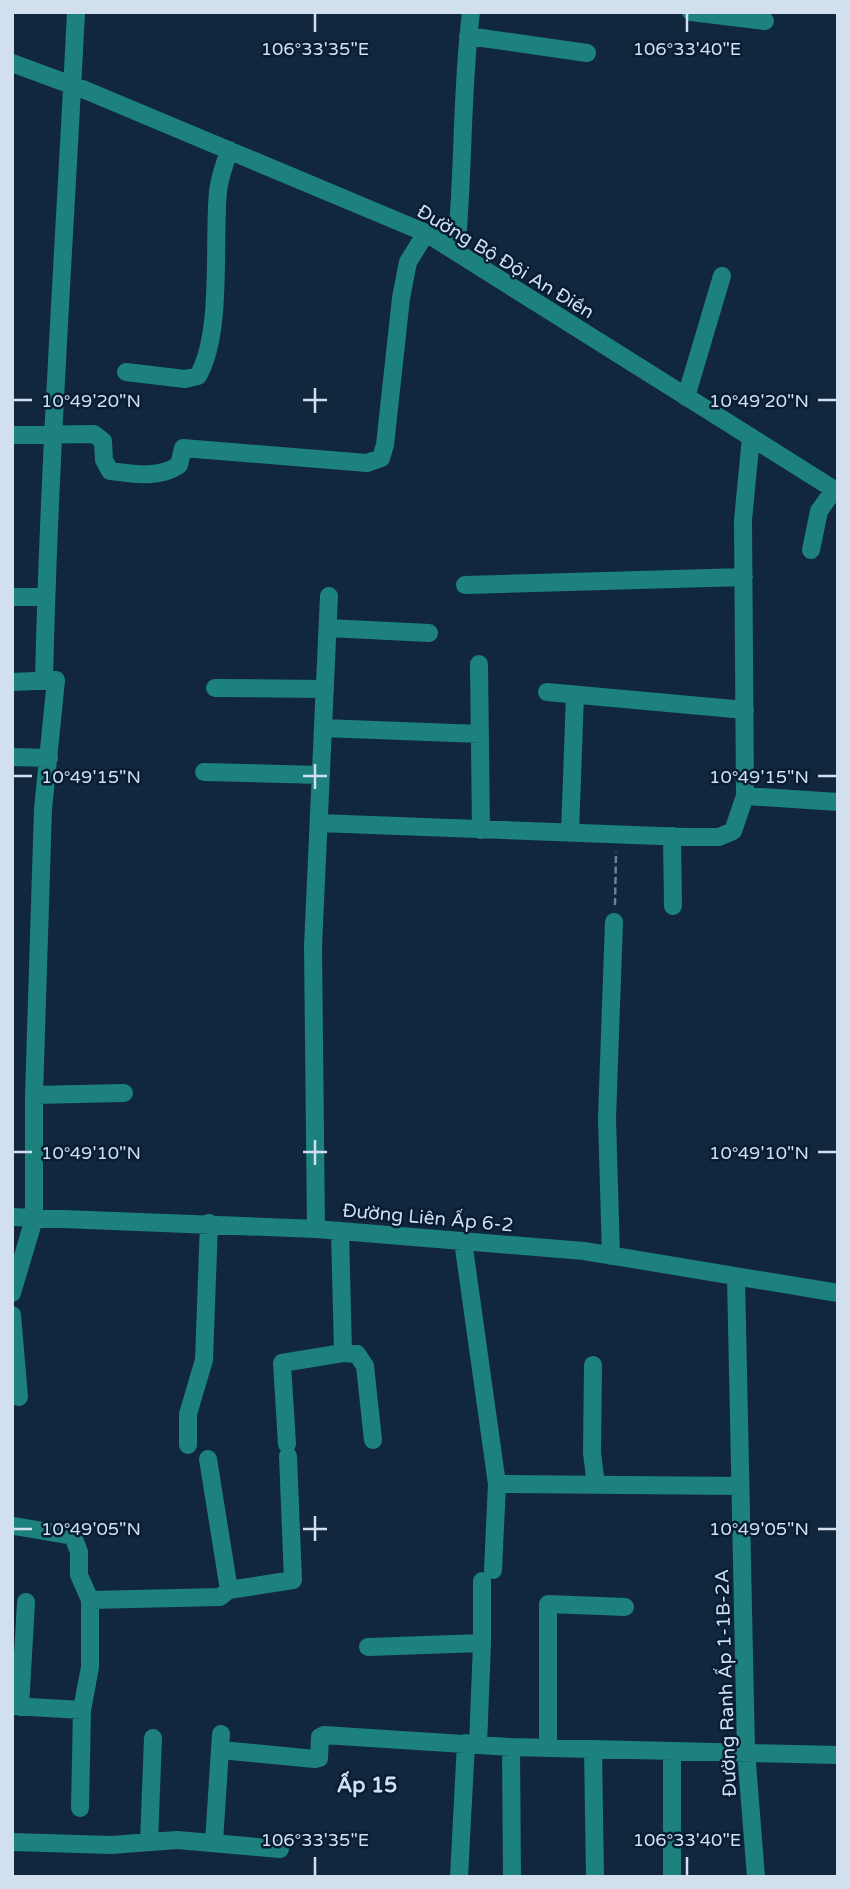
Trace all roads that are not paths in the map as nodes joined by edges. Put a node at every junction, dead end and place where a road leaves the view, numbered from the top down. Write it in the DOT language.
graph roads {
  1 [pos="76,12"];
  2 [pos="471,12"];
  3 [pos="691,12"];
  4 [pos="765,21"];
  5 [pos="468,36"];
  6 [pos="587,53"];
  7 [pos="12,63"];
  8 [pos="72,85"];
  9 [pos="229,150"];
  10 [pos="426,233"];
  11 [pos="456,252"];
  12 [pos="722,276"];
  13 [pos="126,372"];
  14 [pos="686,397"];
  15 [pos="12,435"];
  16 [pos="54,435"];
  17 [pos="751,437"];
  18 [pos="836,491"];
  19 [pos="811,550"];
  20 [pos="744,577"];
  21 [pos="465,585"];
  22 [pos="12,597"];
  23 [pos="46,597"];
  24 [pos="329,597"];
  25 [pos="328,628"];
  26 [pos="429,633"];
  27 [pos="479,664"];
  28 [pos="44,681"];
  29 [pos="12,682"];
  30 [pos="215,688"];
  31 [pos="325,689"];
  32 [pos="547,692"];
  33 [pos="576,695"];
  34 [pos="745,710"];
  35 [pos="323,727"];
  36 [pos="480,734"];
  37 [pos="12,757"];
  38 [pos="49,758"];
  39 [pos="204,772"];
  40 [pos="321,775"];
  41 [pos="745,796"];
  42 [pos="838,802"];
  43 [pos="318,822"];
  44 [pos="481,830"];
  45 [pos="570,833"];
  46 [pos="672,836"];
  47 [pos="673,906"];
  48 [pos="614,922"];
  49 [pos="124,1093"];
  50 [pos="34,1095"];
  51 [pos="12,1217"];
  52 [pos="34,1219"];
  53 [pos="209,1223"];
  54 [pos="316,1229"];
  55 [pos="341,1231"];
  56 [pos="463,1241"];
  57 [pos="611,1256"];
  58 [pos="736,1277"];
  59 [pos="12,1293"];
  60 [pos="838,1293"];
  61 [pos="12,1315"];
  62 [pos="343,1353"];
  63 [pos="593,1365"];
  64 [pos="19,1397"];
  65 [pos="373,1440"];
  66 [pos="188,1445"];
  67 [pos="208,1459"];
  68 [pos="497,1484"];
  69 [pos="596,1485"];
  70 [pos="740,1486"];
  71 [pos="14,1527"];
  72 [pos="229,1590"];
  73 [pos="90,1600"];
  74 [pos="26,1602"];
  75 [pos="625,1607"];
  76 [pos="482,1643"];
  77 [pos="368,1647"];
  78 [pos="16,1706"];
  79 [pos="82,1710"];
  80 [pos="153,1738"];
  81 [pos="472,1744"];
  82 [pos="511,1747"];
  83 [pos="548,1748"];
  84 [pos="593,1749"];
  85 [pos="672,1751"];
  86 [pos="746,1751"];
  87 [pos="838,1755"];
  88 [pos="80,1808"];
  89 [pos="12,1842"];
  90 [pos="149,1842"];
  91 [pos="214,1842"];
  92 [pos="280,1849"];
  93 [pos="459,1877"];
  94 [pos="512,1877"];
  95 [pos="595,1877"];
  96 [pos="673,1877"];
  97 [pos="756,1877"];
  1 -- 8 [label="street"];
  2 -- 5 [label="street"];
  3 -- 4 [label="street"];
  5 -- 6 [label="street"];
  5 -- 11 [label="street"];
  7 -- 8 [label="street, Đường Bộ Đội An Điền"];
  8 -- 9 [label="street, Đường Bộ Đội An Điền"];
  8 -- 16 [label="street"];
  9 -- 10 [label="street, Đường Bộ Đội An Điền"];
  9 -- 13 [label="street"];
  10 -- 11 [label="street, Đường Bộ Đội An Điền"];
  10 -- 16 [label="street"];
  11 -- 14 [label="street, Đường Bộ Đội An Điền"];
  12 -- 14 [label="street"];
  14 -- 17 [label="street, Đường Bộ Đội An Điền"];
  15 -- 16 [label="street"];
  16 -- 23 [label="street"];
  17 -- 18 [label="street, Đường Bộ Đội An Điền"];
  17 -- 20 [label="street"];
  18 -- 19 [label="street"];
  20 -- 21 [label="street"];
  20 -- 34 [label="street"];
  22 -- 23 [label="street"];
  23 -- 28 [label="street"];
  24 -- 25 [label="street"];
  25 -- 26 [label="street"];
  25 -- 31 [label="street"];
  27 -- 36 [label="street"];
  28 -- 29 [label="street"];
  28 -- 38 [label="street"];
  30 -- 31 [label="street"];
  31 -- 35 [label="street"];
  32 -- 33 [label="street"];
  33 -- 34 [label="street"];
  33 -- 45 [label="street"];
  34 -- 41 [label="street"];
  35 -- 36 [label="street"];
  35 -- 40 [label="street"];
  36 -- 44 [label="street"];
  37 -- 38 [label="street"];
  38 -- 50 [label="street"];
  39 -- 40 [label="street"];
  40 -- 43 [label="street"];
  41 -- 42 [label="street"];
  41 -- 46 [label="street"];
  43 -- 44 [label="street"];
  43 -- 54 [label="street"];
  44 -- 45 [label="street"];
  45 -- 46 [label="street"];
  46 -- 47 [label="street"];
  48 -- 57 [label="street"];
  49 -- 50 [label="street"];
  50 -- 52 [label="street"];
  51 -- 52 [label="street, Đường Liên Ấp 6-2"];
  52 -- 53 [label="street, Đường Liên Ấp 6-2"];
  52 -- 59 [label="street"];
  53 -- 54 [label="street, Đường Liên Ấp 6-2"];
  53 -- 66 [label="street"];
  54 -- 55 [label="street, Đường Liên Ấp 6-2"];
  55 -- 56 [label="street, Đường Liên Ấp 6-2"];
  55 -- 62 [label="street"];
  56 -- 57 [label="street, Đường Liên Ấp 6-2"];
  56 -- 68 [label="street"];
  57 -- 58 [label="street, Đường Liên Ấp 6-2"];
  58 -- 60 [label="street, Đường Liên Ấp 6-2"];
  58 -- 70 [label="street, Đường Ranh Ấp 1-1B-2A"];
  61 -- 64 [label="street"];
  62 -- 65 [label="street"];
  62 -- 72 [label="street"];
  63 -- 69 [label="street"];
  67 -- 72 [label="street"];
  68 -- 69 [label="street"];
  68 -- 76 [label="street"];
  69 -- 70 [label="street"];
  70 -- 86 [label="street, Đường Ranh Ấp 1-1B-2A"];
  71 -- 73 [label="street"];
  72 -- 73 [label="street"];
  73 -- 79 [label="street"];
  74 -- 78 [label="street"];
  75 -- 83 [label="street"];
  76 -- 77 [label="street"];
  76 -- 81 [label="street"];
  78 -- 79 [label="street"];
  79 -- 88 [label="street"];
  80 -- 90 [label="street"];
  81 -- 82 [label="street"];
  81 -- 91 [label="street"];
  81 -- 93 [label="street"];
  82 -- 83 [label="street"];
  82 -- 94 [label="street"];
  83 -- 84 [label="street"];
  84 -- 85 [label="street"];
  84 -- 95 [label="street"];
  85 -- 86 [label="street"];
  85 -- 96 [label="street"];
  86 -- 87 [label="street"];
  86 -- 97 [label="street, Đường Ranh Ấp 1-1B-2A"];
  89 -- 90 [label="street"];
  90 -- 91 [label="street"];
  91 -- 92 [label="street"];
}
